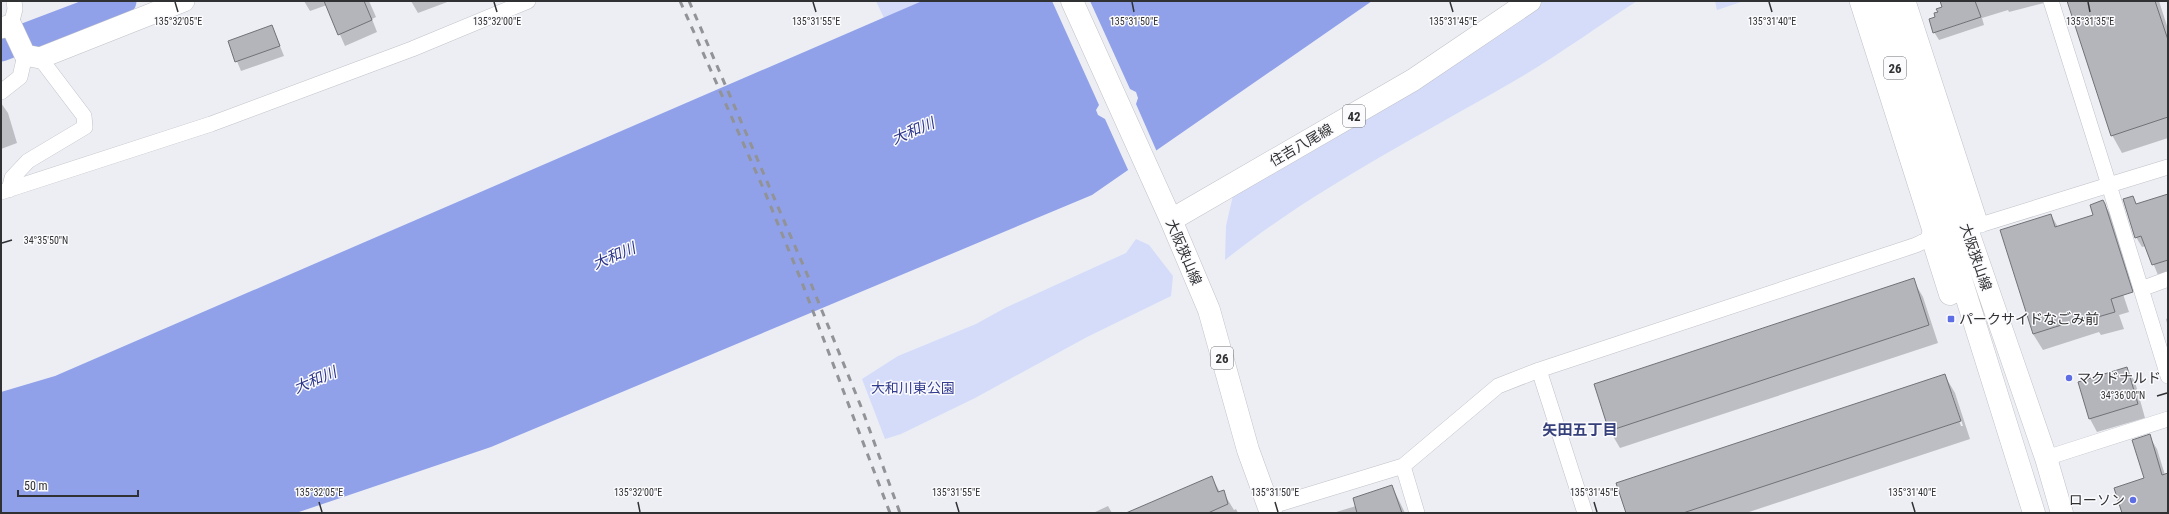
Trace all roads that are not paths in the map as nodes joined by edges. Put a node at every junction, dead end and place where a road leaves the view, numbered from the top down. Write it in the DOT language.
graph roads {
  1 [pos="14,1"];
  2 [pos="184,1"];
  3 [pos="528,1"];
  4 [pos="1072,1"];
  5 [pos="1530,1"];
  6 [pos="1857,1"];
  7 [pos="1874,1"];
  8 [pos="1892,1"];
  9 [pos="1908,1"];
  10 [pos="2051,1"];
  11 [pos="8,27"];
  12 [pos="30,56"];
  13 [pos="1,92"];
  14 [pos="1925,132"];
  15 [pos="2168,167"];
  16 [pos="2109,185"];
  17 [pos="5,191"];
  18 [pos="1168,213"];
  19 [pos="1957,231"];
  20 [pos="2168,278"];
  21 [pos="2141,289"];
  22 [pos="1539,370"];
  23 [pos="2168,376"];
  24 [pos="2168,419"];
  25 [pos="2046,458"];
  26 [pos="1403,466"];
  27 [pos="1270,510"];
  28 [pos="1417,513"];
  29 [pos="1585,513"];
  30 [pos="2034,513"];
  31 [pos="2062,513"];
  1 -- 11 [label="street"];
  2 -- 12 [label="street"];
  3 -- 17 [label="street"];
  4 -- 18 [label="main road, 大阪狭山線 / 26"];
  5 -- 18 [label="main road, 住吉八尾線 / 42"];
  6 -- 19 [label="street"];
  7 -- 14 [label="main road, 大阪狭山線 / 26"];
  8 -- 14 [label="main road, 大阪狭山線 / 26"];
  9 -- 19 [label="street"];
  10 -- 16 [label="street"];
  11 -- 12 [label="street"];
  12 -- 13 [label="street"];
  12 -- 17 [label="street"];
  14 -- 19 [label="main road, 大阪狭山線 / 26"];
  15 -- 16 [label="street"];
  16 -- 19 [label="street"];
  16 -- 21 [label="street"];
  18 -- 27 [label="main road, 大阪狭山線 / 26"];
  19 -- 22 [label="street"];
  19 -- 25 [label="main road"];
  19 -- 30 [label="main road"];
  20 -- 21 [label="street"];
  21 -- 23 [label="street"];
  22 -- 26 [label="street"];
  22 -- 29 [label="street"];
  24 -- 25 [label="street"];
  25 -- 31 [label="main road"];
  26 -- 27 [label="street"];
  26 -- 28 [label="street"];
}
